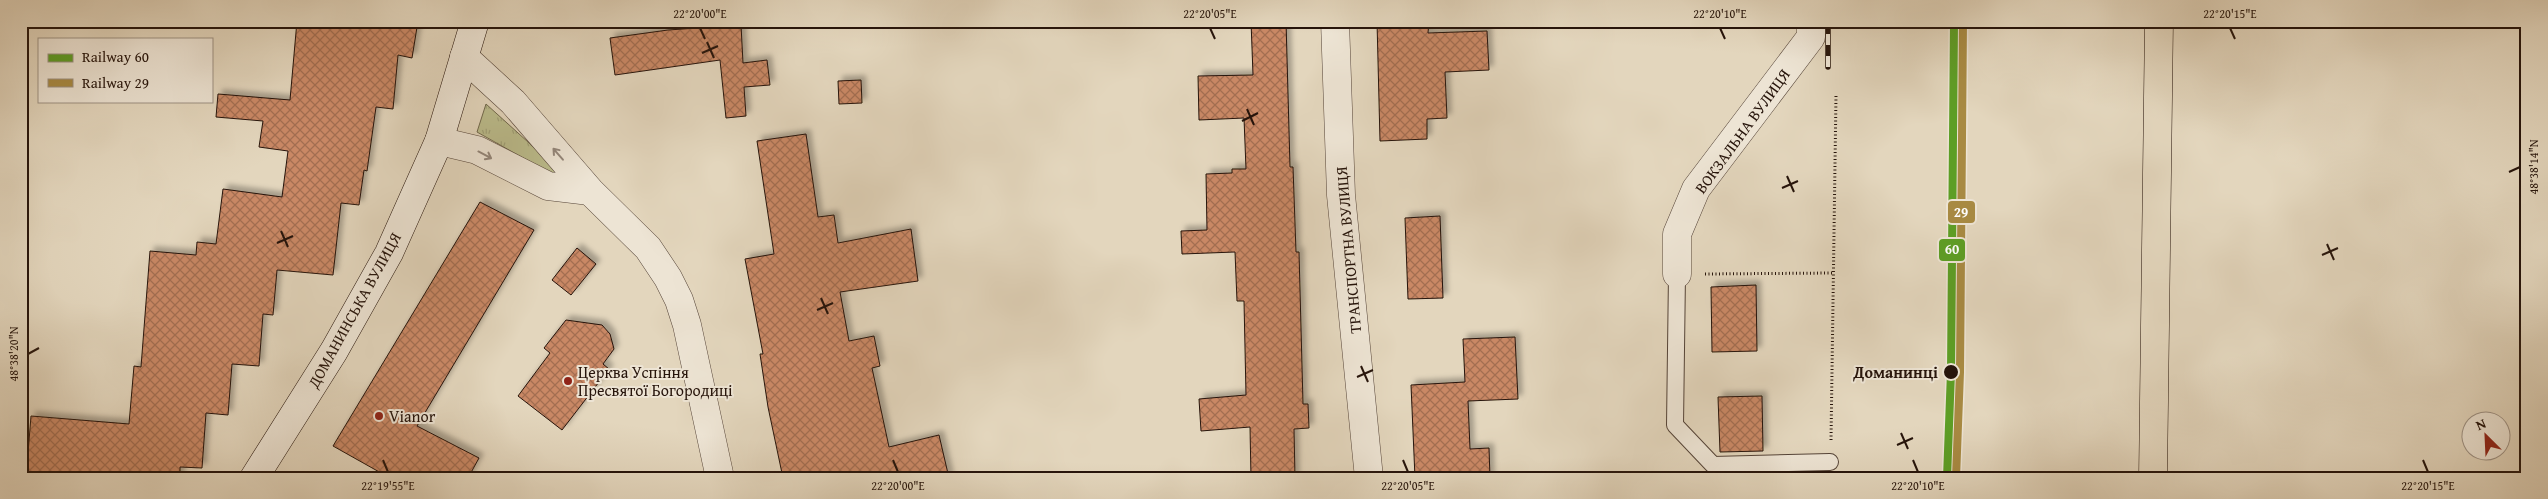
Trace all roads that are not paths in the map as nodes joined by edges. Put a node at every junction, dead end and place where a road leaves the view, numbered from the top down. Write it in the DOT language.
graph roads {
  1 [pos="475,21"];
  2 [pos="1335,21"];
  3 [pos="1811,21"];
  4 [pos="2159,21"];
  5 [pos="464,56"];
  6 [pos="439,141"];
  7 [pos="590,191"];
  8 [pos="1677,274"];
  9 [pos="1830,462"];
  10 [pos="254,478"];
  11 [pos="720,478"];
  12 [pos="1369,478"];
  13 [pos="2153,478"];
  1 -- 5 [label="street, ДОМАНИНСЬКА ВУЛИЦЯ"];
  2 -- 12 [label="street, ТРАНСПОРТНА ВУЛИЦЯ"];
  3 -- 8 [label="street, ВОКЗАЛЬНА ВУЛИЦЯ"];
  4 -- 13 [label="main road"];
  5 -- 6 [label="street, ДОМАНИНСЬКА ВУЛИЦЯ"];
  7 -- 5 [label="street, one-way"];
  6 -- 7 [label="street, one-way"];
  6 -- 10 [label="street, ДОМАНИНСЬКА ВУЛИЦЯ"];
  7 -- 11 [label="street"];
  8 -- 9 [label="lane"];
}
